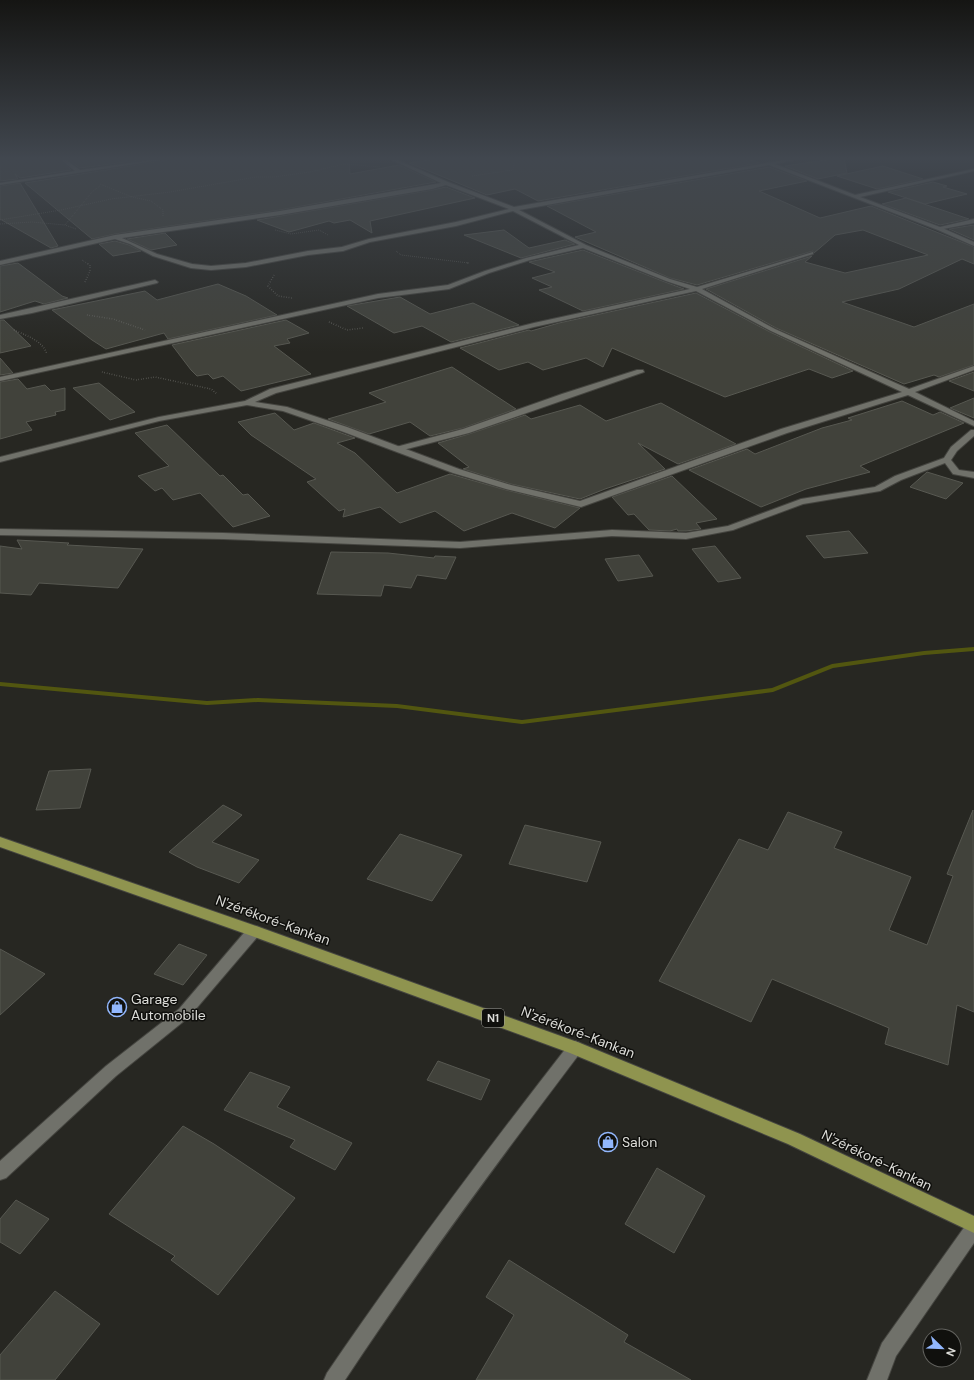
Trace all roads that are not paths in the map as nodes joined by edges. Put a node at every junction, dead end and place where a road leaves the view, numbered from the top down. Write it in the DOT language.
graph roads {
  1 [pos="208,223"];
  2 [pos="459,223"];
  3 [pos="540,223"];
  4 [pos="925,223"];
  5 [pos="967,223"];
  6 [pos="940,229"];
  7 [pos="115,237"];
  8 [pos="974,244"];
  9 [pos="584,246"];
  10 [pos="811,253"];
  11 [pos="0,263"];
  12 [pos="155,282"];
  13 [pos="696,289"];
  14 [pos="0,316"];
  15 [pos="974,368"];
  16 [pos="640,372"];
  17 [pos="0,379"];
  18 [pos="909,392"];
  19 [pos="247,403"];
  20 [pos="974,424"];
  21 [pos="974,432"];
  22 [pos="400,449"];
  23 [pos="0,460"];
  24 [pos="947,460"];
  25 [pos="974,475"];
  26 [pos="0,532"];
  27 [pos="0,842"];
  28 [pos="254,931"];
  29 [pos="575,1048"];
  30 [pos="0,1172"];
  31 [pos="974,1227"];
  32 [pos="334,1380"];
  33 [pos="877,1380"];
  1 -- 7 [label="street"];
  2 -- 7 [label="street"];
  3 -- 9 [label="street"];
  4 -- 6 [label="street"];
  5 -- 6 [label="street"];
  6 -- 8 [label="street"];
  7 -- 11 [label="street"];
  9 -- 13 [label="street"];
  9 -- 17 [label="street"];
  10 -- 13 [label="street"];
  12 -- 14 [label="street"];
  13 -- 18 [label="street"];
  13 -- 19 [label="street"];
  15 -- 18 [label="street"];
  16 -- 22 [label="street"];
  18 -- 20 [label="street"];
  18 -- 22 [label="street"];
  19 -- 22 [label="street"];
  19 -- 23 [label="street"];
  21 -- 24 [label="street"];
  24 -- 25 [label="street"];
  24 -- 26 [label="street"];
  27 -- 28 [label="highway, N'zérékoré-Kankan / N1"];
  28 -- 29 [label="highway, N'zérékoré-Kankan / N1"];
  28 -- 30 [label="street"];
  29 -- 31 [label="highway, N'zérékoré-Kankan / N1"];
  29 -- 32 [label="street"];
  31 -- 33 [label="street"];
}
